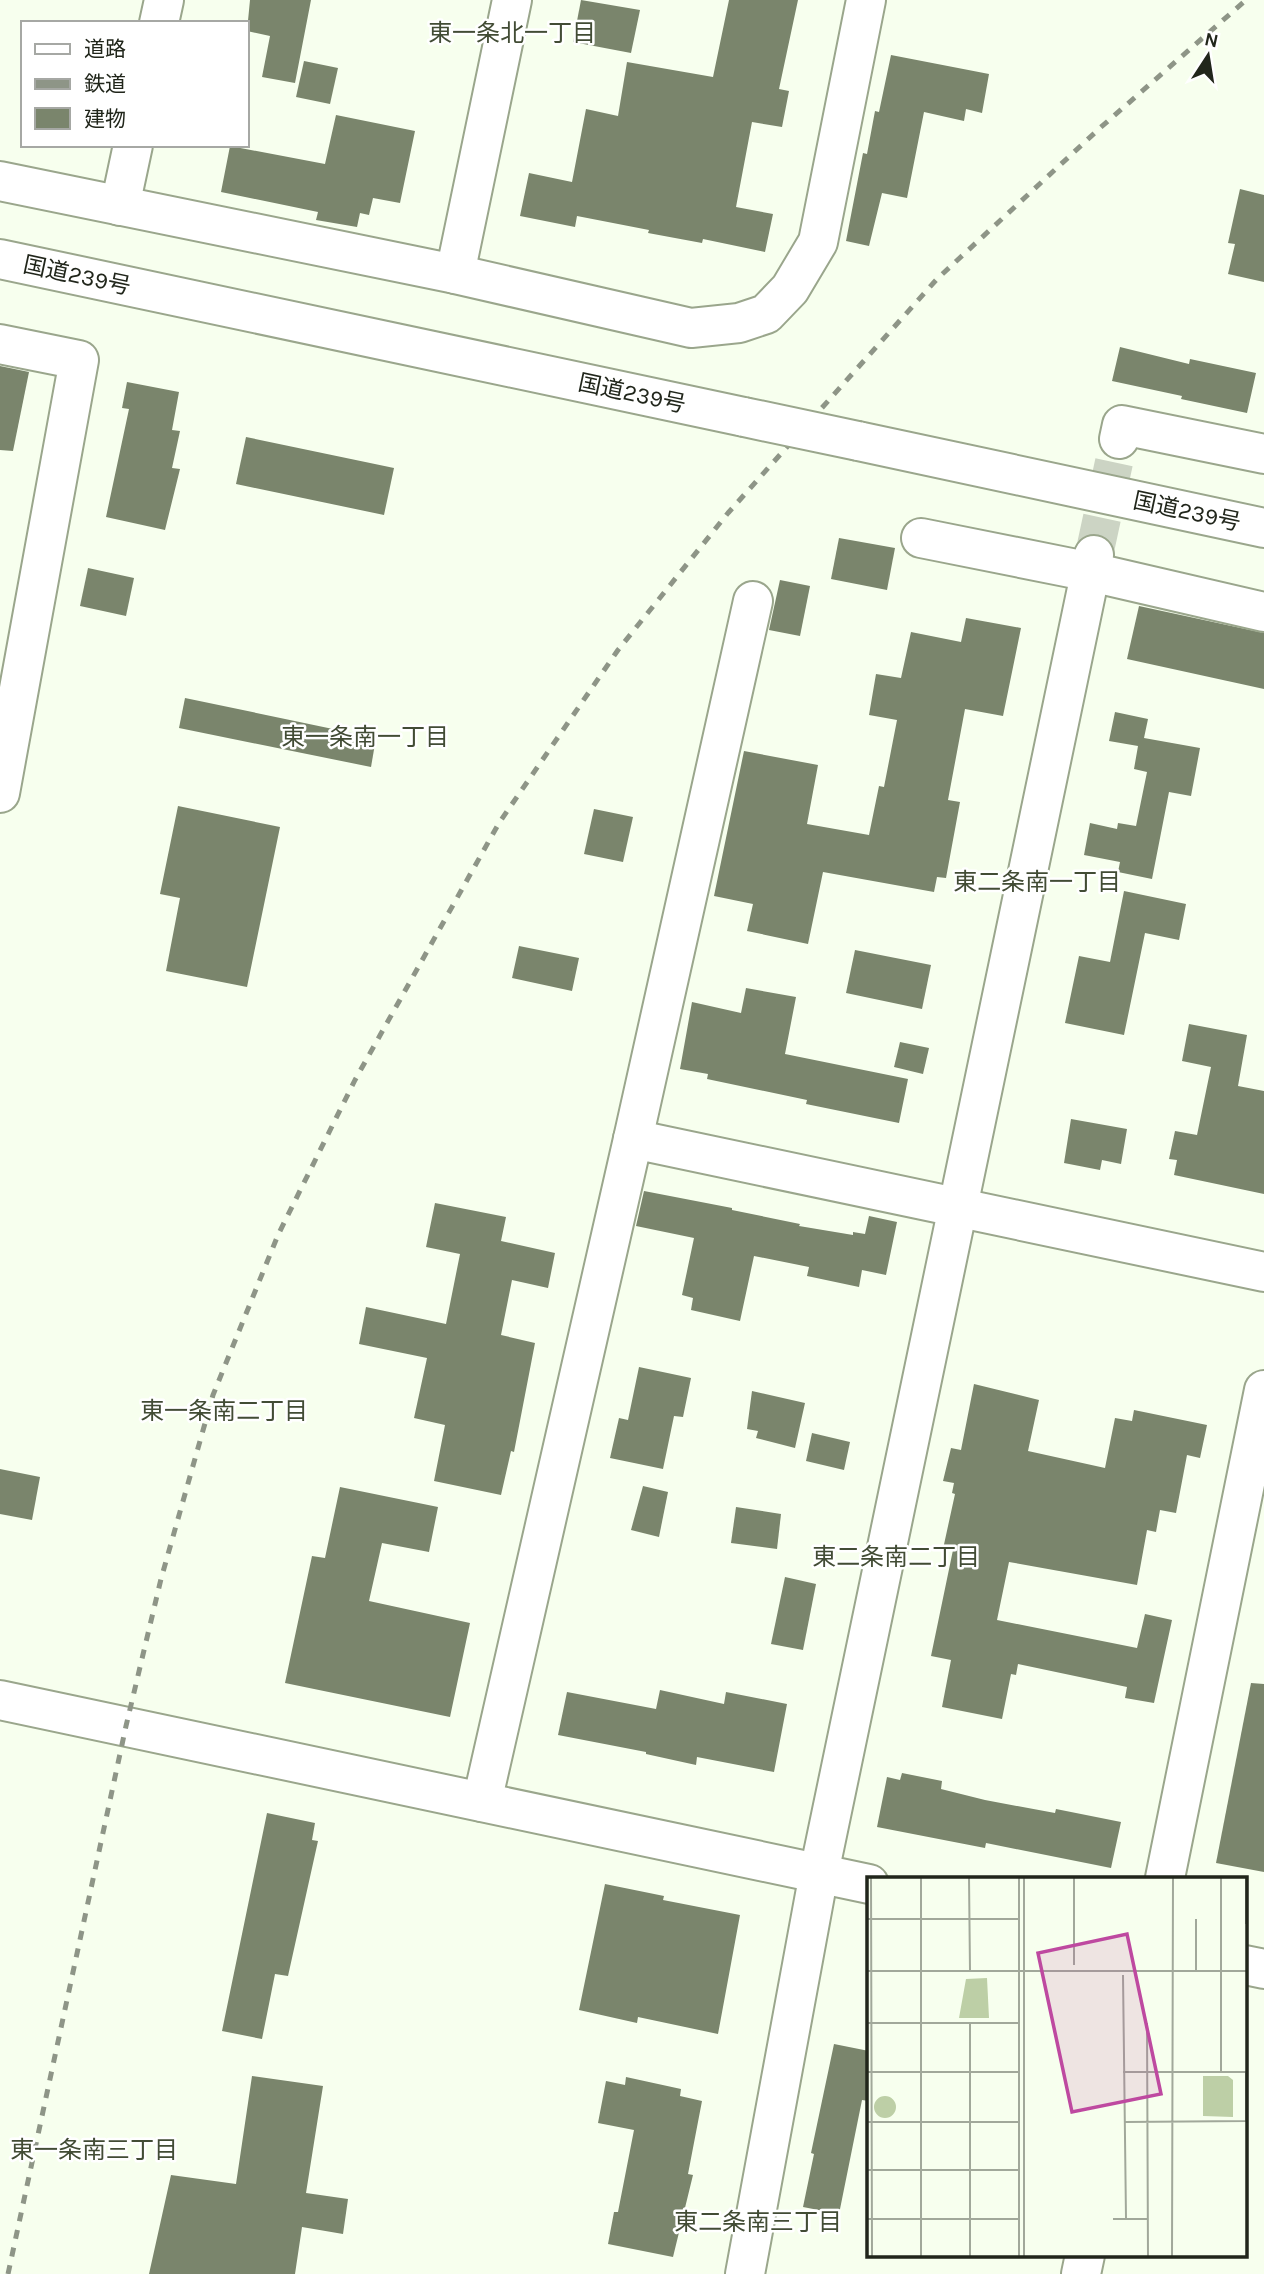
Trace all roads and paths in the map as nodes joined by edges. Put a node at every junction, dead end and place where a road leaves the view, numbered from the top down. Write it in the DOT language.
graph roads {
  1 [pos="164,0"];
  2 [pos="512,0"];
  3 [pos="866,0"];
  4 [pos="159,21"];
  5 [pos="133,147"];
  6 [pos="0,181"];
  7 [pos="120,206"];
  8 [pos="0,259"];
  9 [pos="455,274"];
  10 [pos="0,344"];
  11 [pos="1119,439"];
  12 [pos="1264,454"];
  13 [pos="1264,528"];
  14 [pos="921,538"];
  15 [pos="1092,564"];
  16 [pos="753,601"];
  17 [pos="1264,612"];
  18 [pos="0,793"];
  19 [pos="633,1139"];
  20 [pos="957,1207"];
  21 [pos="1264,1272"];
  22 [pos="1264,1390"];
  23 [pos="0,1700"];
  24 [pos="482,1802"];
  25 [pos="818,1873"];
  26 [pos="1165,1877"];
  27 [pos="867,1884"];
  28 [pos="1246,1965"];
  29 [pos="1264,1969"];
  30 [pos="1085,2256"];
  31 [pos="745,2274"];
  32 [pos="1081,2274"];
  1 -- 4 [label="main road"];
  2 -- 9 [label="main road"];
  3 -- 9 [label="main road"];
  5 -- 7 [label="main road"];
  6 -- 7 [label="main road"];
  7 -- 9 [label="main road"];
  8 -- 13 [label="main road, 国道239号, bridge"];
  10 -- 18 [label="main road"];
  11 -- 12 [label="main road"];
  14 -- 15 [label="main road"];
  15 -- 17 [label="main road"];
  15 -- 20 [label="main road"];
  16 -- 19 [label="main road"];
  19 -- 20 [label="main road"];
  19 -- 24 [label="main road"];
  20 -- 21 [label="main road"];
  20 -- 25 [label="main road"];
  22 -- 26 [label="main road"];
  23 -- 24 [label="main road"];
  24 -- 25 [label="main road"];
  25 -- 27 [label="main road"];
  25 -- 31 [label="main road"];
  28 -- 29 [label="main road"];
  30 -- 32 [label="main road"];
}
